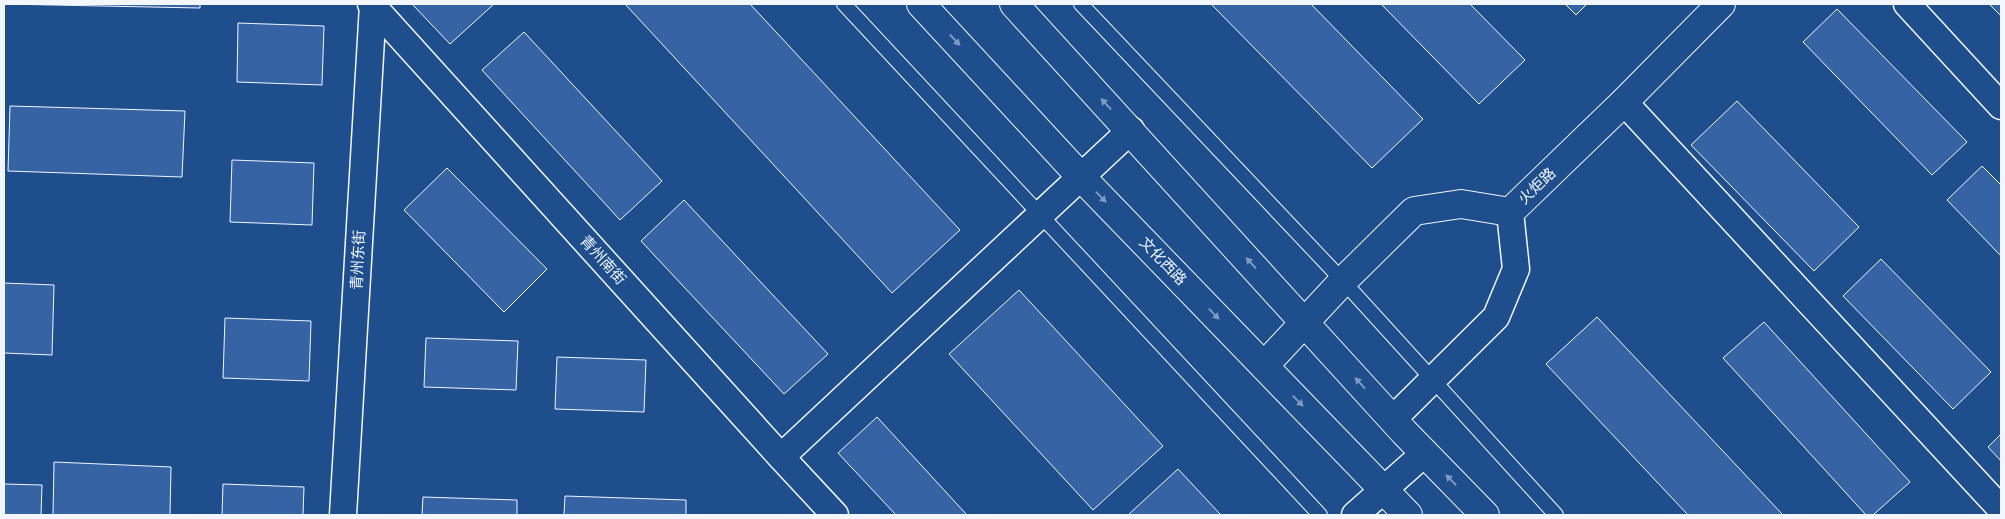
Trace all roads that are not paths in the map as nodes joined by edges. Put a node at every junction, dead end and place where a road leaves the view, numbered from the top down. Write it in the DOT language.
graph roads {
  1 [pos="372,4"];
  2 [pos="844,4"];
  3 [pos="922,4"];
  4 [pos="1014,4"];
  5 [pos="1081,4"];
  6 [pos="1721,4"];
  7 [pos="1907,4"];
  8 [pos="1624,102"];
  9 [pos="2001,106"];
  10 [pos="1131,130"];
  11 [pos="1082,178"];
  12 [pos="1510,212"];
  13 [pos="1039,215"];
  14 [pos="1343,281"];
  15 [pos="1304,322"];
  16 [pos="1264,366"];
  17 [pos="1433,380"];
  18 [pos="1393,419"];
  19 [pos="1425,453"];
  20 [pos="781,457"];
  21 [pos="1384,490"];
  22 [pos="2001,510"];
  23 [pos="343,515"];
  24 [pos="835,515"];
  25 [pos="1320,515"];
  26 [pos="1355,515"];
  27 [pos="1408,515"];
  28 [pos="1485,515"];
  29 [pos="1556,515"];
  1 -- 20 [label="street, 青州南街"];
  1 -- 23 [label="street, 青州东街"];
  2 -- 13 [label="lane"];
  3 -- 11 [label="main road, 文化西路, one-way"];
  10 -- 4 [label="main road, one-way"];
  5 -- 14 [label="lane"];
  6 -- 8 [label="main road, 火炬路"];
  7 -- 9 [label="street"];
  8 -- 12 [label="main road, 火炬路"];
  8 -- 22 [label="street"];
  10 -- 11 [label="street"];
  15 -- 10 [label="main road, one-way"];
  11 -- 13 [label="street"];
  11 -- 16 [label="main road, 文化西路, one-way"];
  12 -- 14 [label="main road, 火炬路"];
  12 -- 17 [label="street"];
  13 -- 20 [label="street"];
  13 -- 25 [label="lane"];
  14 -- 15 [label="main road, 火炬路"];
  14 -- 17 [label="lane"];
  15 -- 16 [label="main road, 火炬路"];
  18 -- 15 [label="main road, one-way"];
  16 -- 21 [label="main road, 文化西路, one-way"];
  17 -- 18 [label="street"];
  17 -- 29 [label="lane"];
  18 -- 19 [label="main road"];
  19 -- 21 [label="street"];
  28 -- 19 [label="main road, one-way"];
  20 -- 24 [label="street, 青州南街"];
  21 -- 26 [label="street"];
  21 -- 27 [label="main road, 文化西路"];
}
